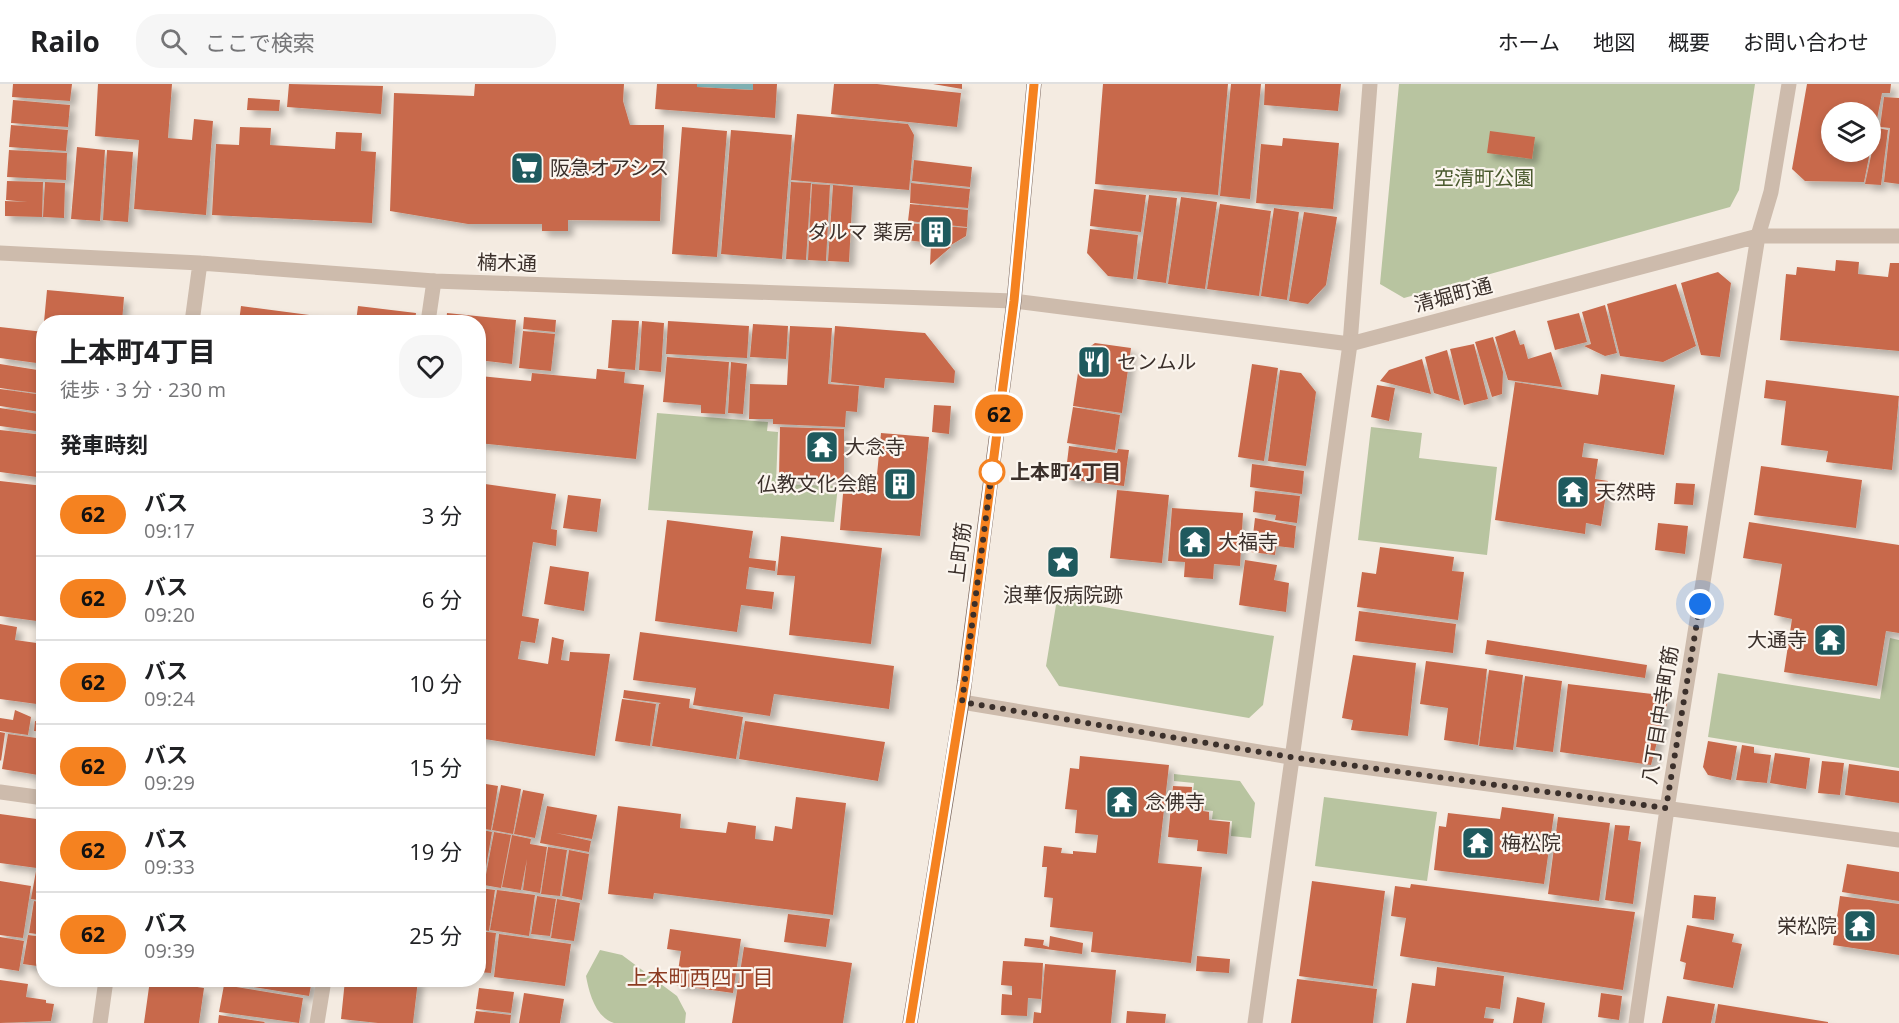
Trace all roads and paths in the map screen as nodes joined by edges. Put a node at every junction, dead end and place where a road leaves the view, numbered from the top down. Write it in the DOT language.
graph roads {
  1 [pos="1034,84"];
  2 [pos="1370,84"];
  3 [pos="1790,84"];
  4 [pos="1758,236"];
  5 [pos="1899,236"];
  6 [pos="0,254"];
  7 [pos="200,263"];
  8 [pos="434,281"];
  9 [pos="1014,301"];
  10 [pos="193,315"];
  11 [pos="429,315"];
  12 [pos="1350,344"];
  13 [pos="962,702"];
  14 [pos="1290,757"];
  15 [pos="0,792"];
  16 [pos="36,797"];
  17 [pos="1666,808"];
  18 [pos="1899,840"];
  19 [pos="105,987"];
  20 [pos="323,987"];
  21 [pos="100,1023"];
  22 [pos="317,1023"];
  23 [pos="910,1023"];
  24 [pos="1256,1023"];
  25 [pos="1636,1023"];
  1 -- 9 [label="main road, 上町筋"];
  2 -- 12 [label="street"];
  3 -- 4 [label="street, 八丁目中寺町筋"];
  4 -- 5 [label="street, 清堀町通"];
  4 -- 12 [label="street, 清堀町通"];
  4 -- 17 [label="street, 八丁目中寺町筋"];
  6 -- 7 [label="street, 楠木通"];
  7 -- 8 [label="street, 楠木通"];
  7 -- 10 [label="street"];
  8 -- 9 [label="street, 楠木通"];
  8 -- 11 [label="street"];
  9 -- 12 [label="street, 清堀町通"];
  9 -- 13 [label="main road, 上町筋"];
  12 -- 14 [label="street"];
  13 -- 14 [label="street"];
  13 -- 23 [label="main road, 上町筋"];
  14 -- 17 [label="street"];
  14 -- 24 [label="street"];
  15 -- 16 [label="street"];
  17 -- 18 [label="street"];
  17 -- 25 [label="street, 八丁目中寺町筋"];
  19 -- 21 [label="street"];
  20 -- 22 [label="street"];
}
